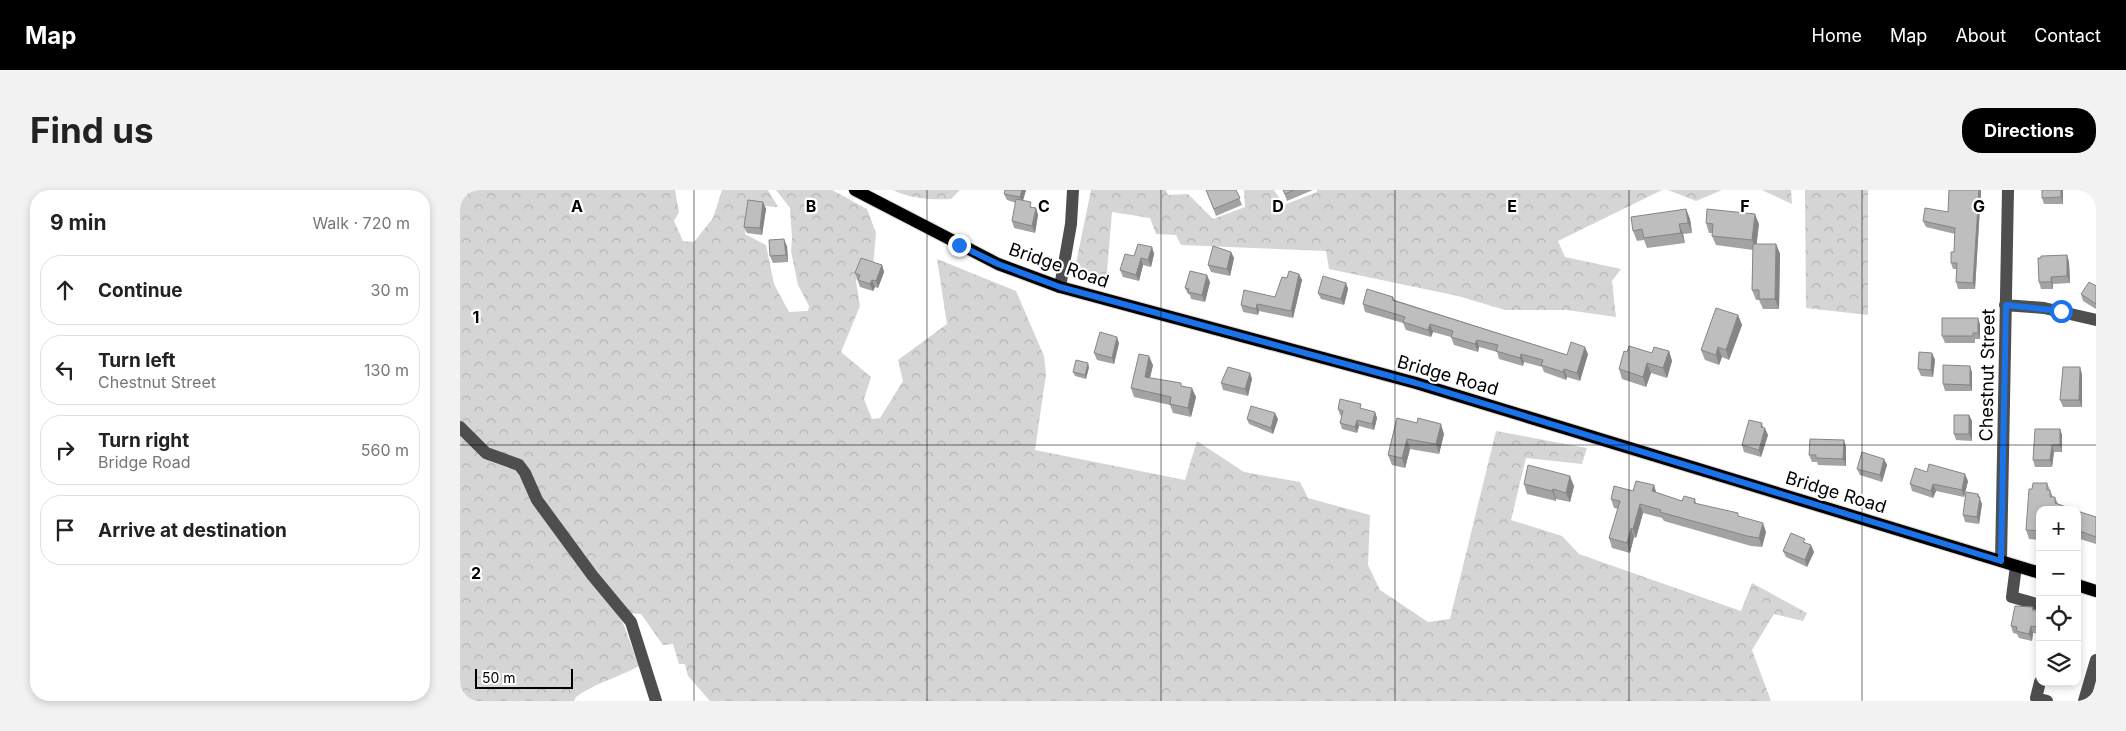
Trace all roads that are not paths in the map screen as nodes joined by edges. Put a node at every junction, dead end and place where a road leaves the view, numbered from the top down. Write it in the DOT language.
graph roads {
  1 [pos="855,190"];
  2 [pos="1073,190"];
  3 [pos="2008,190"];
  4 [pos="1060,287"];
  5 [pos="2006,305"];
  6 [pos="2096,320"];
  7 [pos="460,428"];
  8 [pos="2001,561"];
  9 [pos="2016,566"];
  10 [pos="2036,572"];
  11 [pos="2081,586"];
  12 [pos="2096,590"];
  13 [pos="2036,604"];
  14 [pos="2096,660"];
  15 [pos="2040,686"];
  16 [pos="2039,700"];
  17 [pos="656,701"];
  18 [pos="2084,701"];
  1 -- 4 [label="main road, Bridge Road"];
  2 -- 4 [label="street"];
  3 -- 5 [label="street, Chestnut Street"];
  4 -- 8 [label="main road, Bridge Road"];
  5 -- 6 [label="street"];
  5 -- 8 [label="street, Chestnut Street"];
  7 -- 17 [label="street"];
  8 -- 9 [label="main road, Bridge Road"];
  9 -- 10 [label="main road, Bridge Road"];
  9 -- 13 [label="street"];
  11 -- 12 [label="main road"];
  14 -- 18 [label="street"];
  15 -- 16 [label="street"];
}
